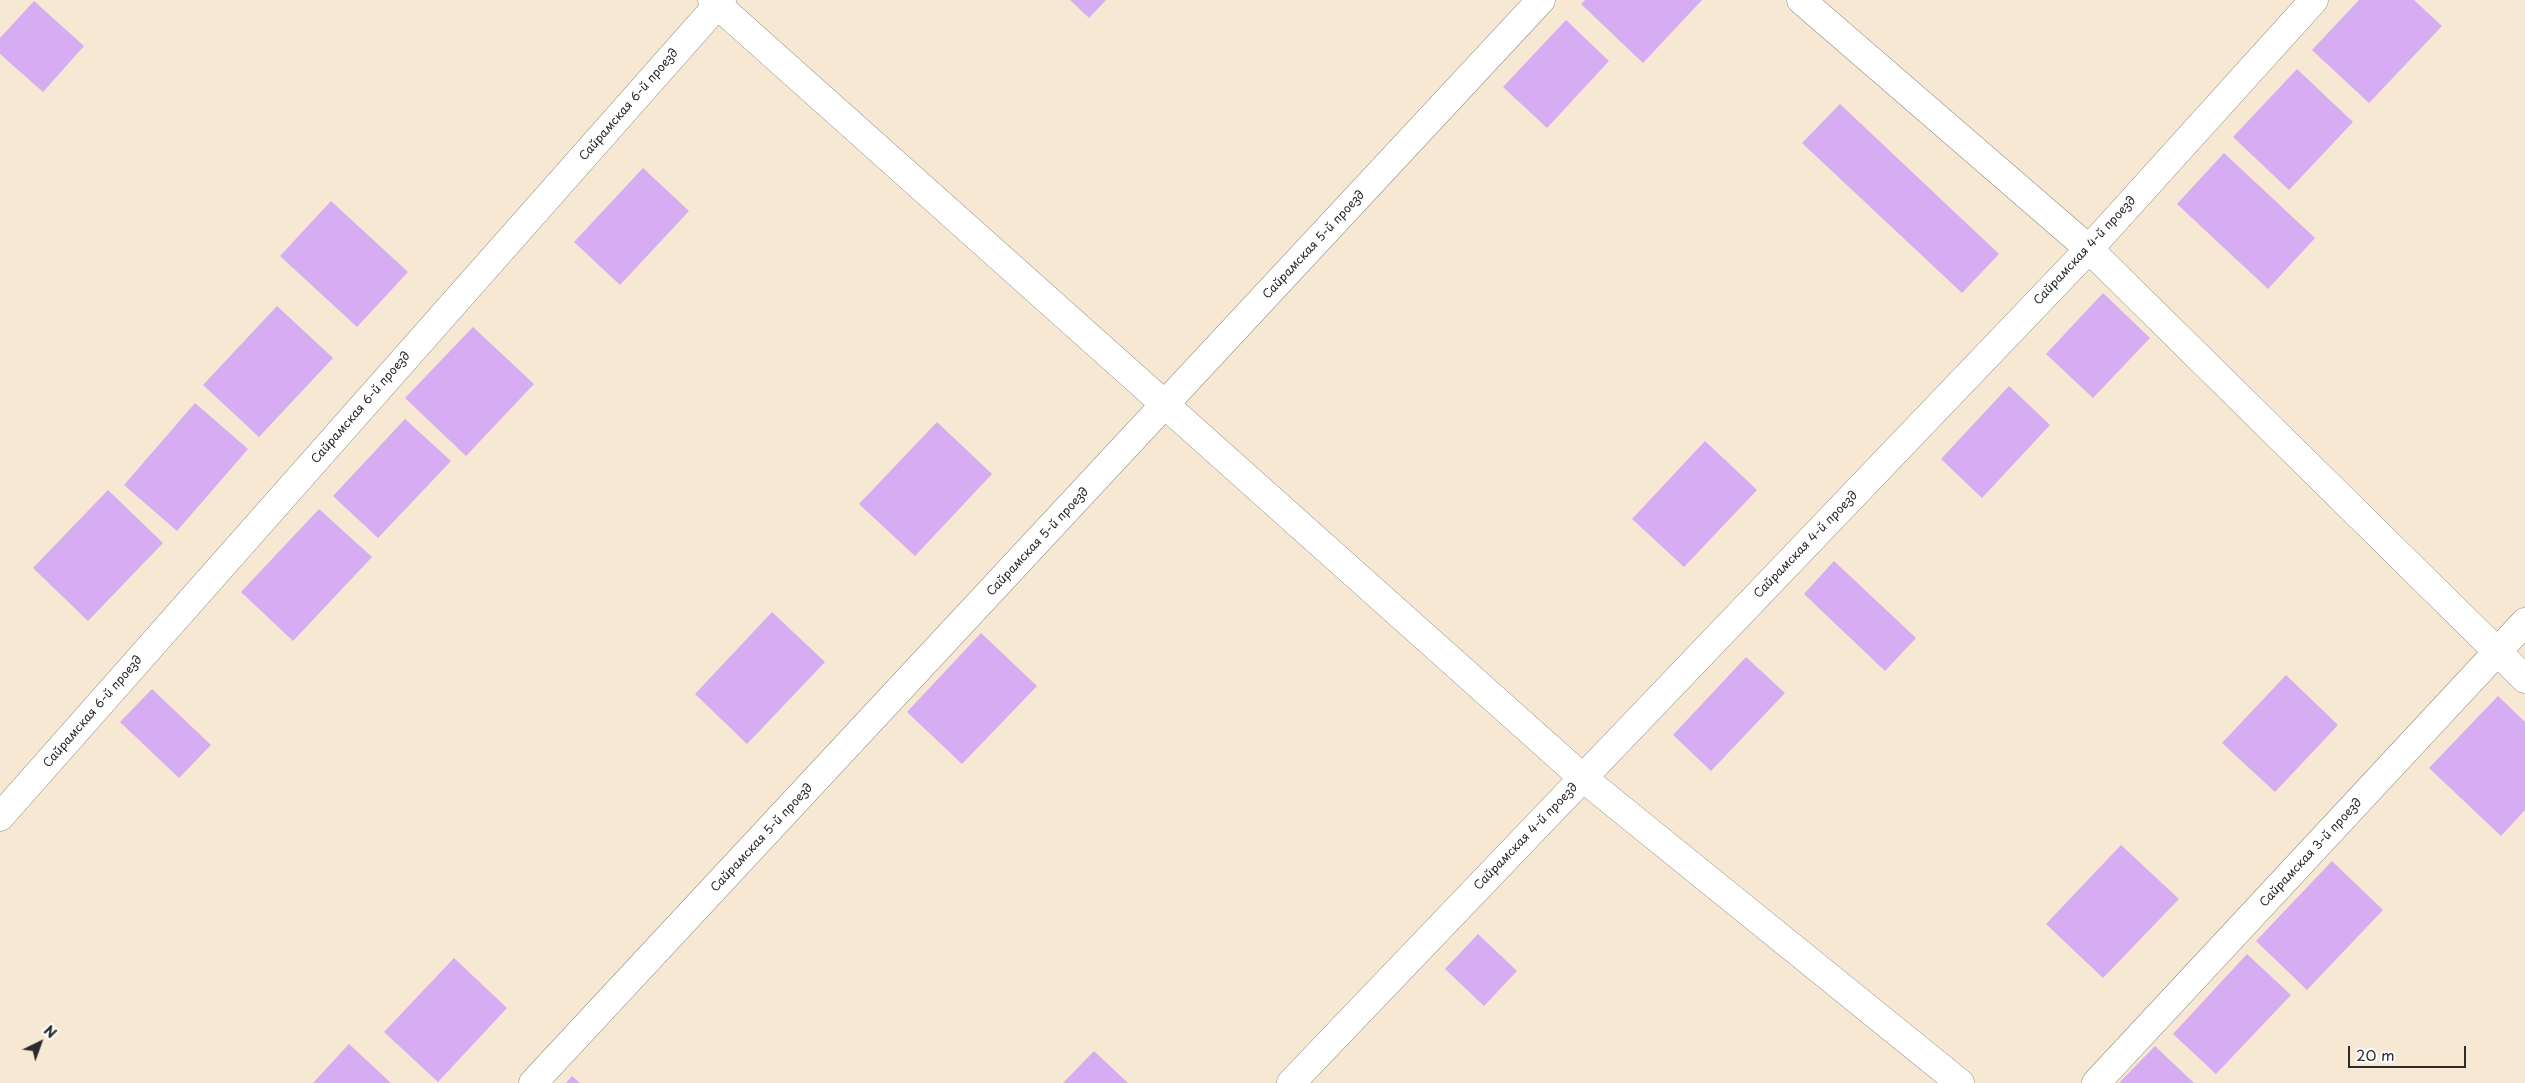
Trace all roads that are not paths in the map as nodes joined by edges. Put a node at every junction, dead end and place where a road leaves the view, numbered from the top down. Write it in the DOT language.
graph roads {
  1 [pos="1541,0"];
  2 [pos="1801,0"];
  3 [pos="2314,0"];
  4 [pos="717,2"];
  5 [pos="2089,249"];
  6 [pos="1165,405"];
  7 [pos="2525,622"];
  8 [pos="2497,652"];
  9 [pos="2525,679"];
  10 [pos="1583,778"];
  11 [pos="0,817"];
  12 [pos="533,1083"];
  13 [pos="1292,1083"];
  14 [pos="1960,1083"];
  15 [pos="2096,1083"];
  1 -- 6 [label="street, Сайрамская 5-й проезд"];
  2 -- 5 [label="street"];
  3 -- 5 [label="street, Сайрамская 4-й проезд"];
  4 -- 6 [label="street"];
  4 -- 11 [label="street, Сайрамская 6-й проезд"];
  5 -- 8 [label="street"];
  5 -- 10 [label="street, Сайрамская 4-й проезд"];
  6 -- 10 [label="street"];
  6 -- 12 [label="street, Сайрамская 5-й проезд"];
  7 -- 8 [label="street, Сайрамская 3-й проезд"];
  8 -- 9 [label="street"];
  8 -- 15 [label="street, Сайрамская 3-й проезд"];
  10 -- 13 [label="street, Сайрамская 4-й проезд"];
  10 -- 14 [label="street"];
}
